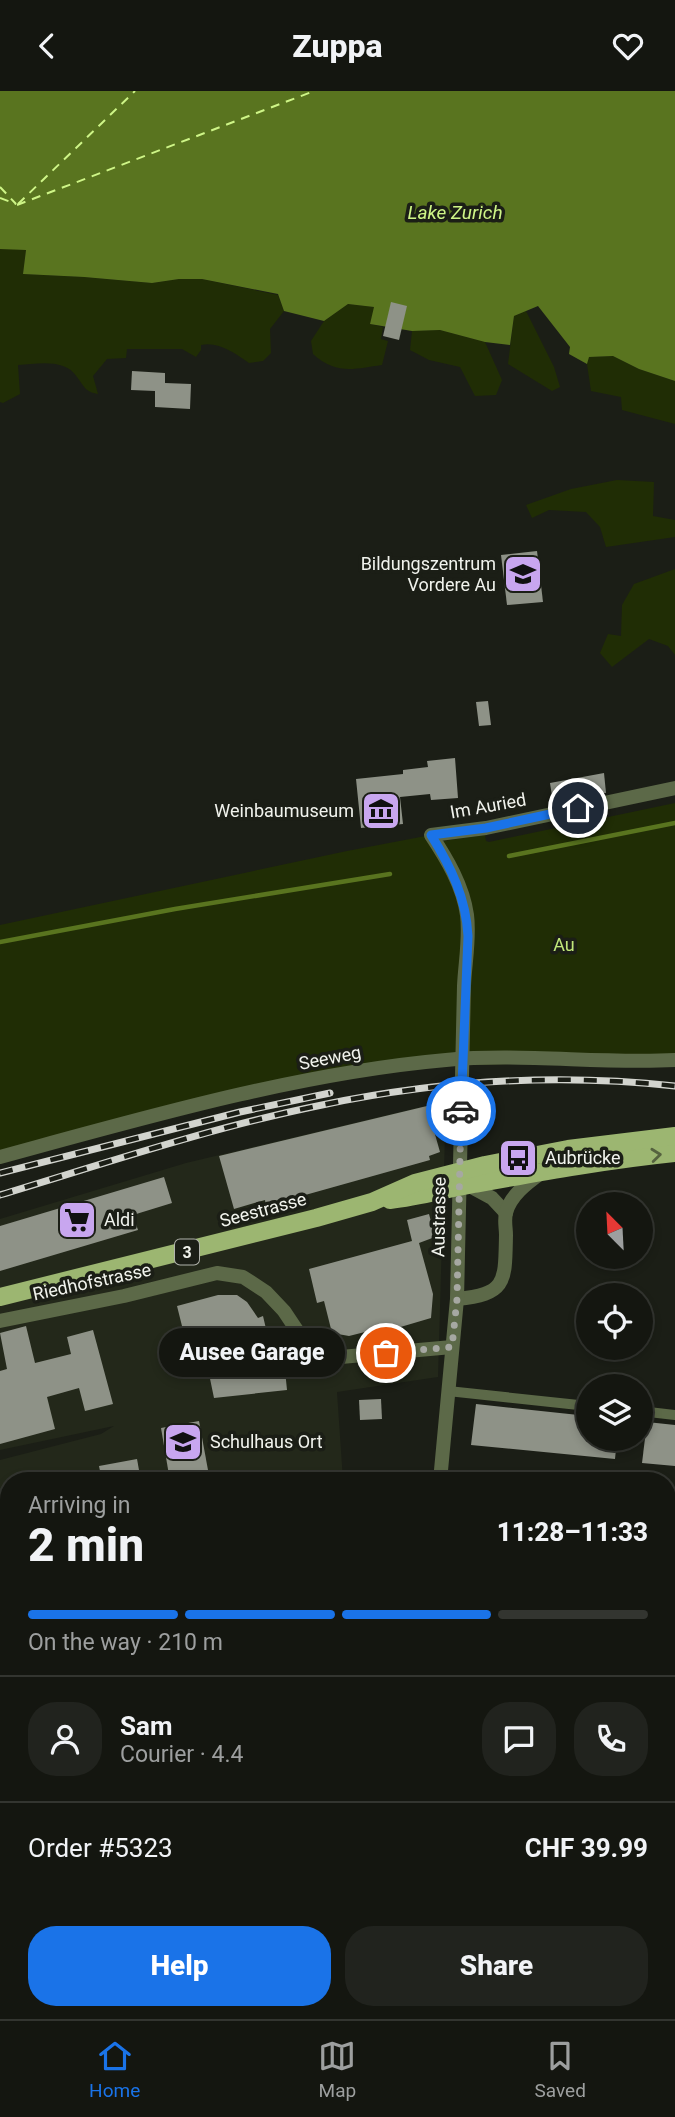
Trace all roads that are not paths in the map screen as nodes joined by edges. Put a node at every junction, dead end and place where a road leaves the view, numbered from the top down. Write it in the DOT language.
graph roads {
  1 [pos="675,788"];
  2 [pos="431,835"];
  3 [pos="675,1060"];
  4 [pos="675,1136"];
  5 [pos="675,1153"];
  6 [pos="0,1157"];
  7 [pos="542,1172"];
  8 [pos="468,1185"];
  9 [pos="372,1202"];
  10 [pos="506,1213"];
  11 [pos="0,1297"];
  12 [pos="457,1299"];
  13 [pos="0,1321"];
  14 [pos="452,1347"];
  15 [pos="448,1391"];
  16 [pos="576,1405"];
  17 [pos="653,1412"];
  18 [pos="675,1415"];
  19 [pos="441,1472"];
  1 -- 2 [label="street, Im Auried"];
  2 -- 12 [label="street, Austrasse"];
  3 -- 6 [label="street, Seeweg"];
  4 -- 9 [label="main road, Seestrasse / 3"];
  7 -- 5 [label="main road, Seestrasse / 3, one-way"];
  7 -- 8 [label="main road, Seestrasse / 3"];
  7 -- 10 [label="street"];
  8 -- 9 [label="main road, Seestrasse / 3"];
  8 -- 10 [label="street"];
  9 -- 11 [label="main road, Seestrasse / 3"];
  10 -- 12 [label="street"];
  12 -- 14 [label="street, Austrasse"];
  13 -- 14 [label="street, Riedhofstrasse"];
  14 -- 15 [label="street, Austrasse"];
  15 -- 16 [label="street"];
  15 -- 19 [label="street, Austrasse"];
  17 -- 18 [label="street"];
}
